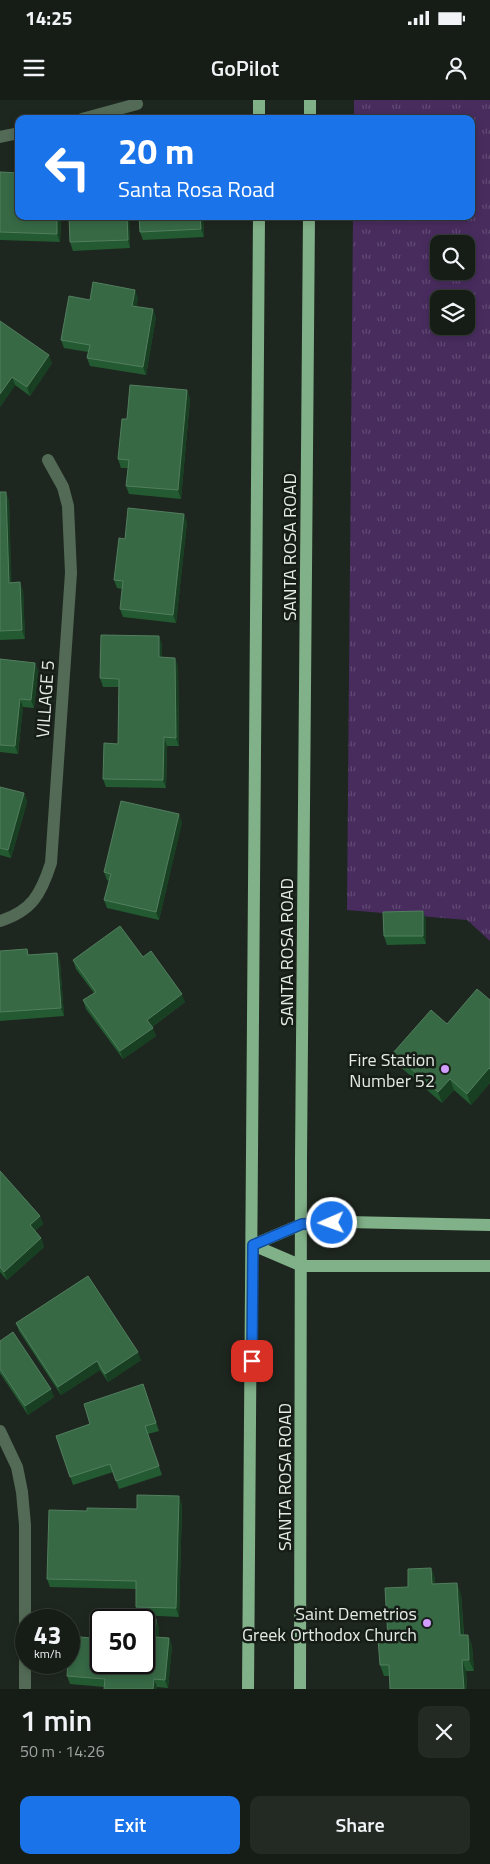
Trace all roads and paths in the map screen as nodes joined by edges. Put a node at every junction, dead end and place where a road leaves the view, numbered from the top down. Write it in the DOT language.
graph roads {
  1 [pos="259,100"];
  2 [pos="310,100"];
  3 [pos="137,104"];
  4 [pos="97,115"];
  5 [pos="259,115"];
  6 [pos="310,115"];
  7 [pos="15,134"];
  8 [pos="0,137"];
  9 [pos="259,220"];
  10 [pos="309,220"];
  11 [pos="48,460"];
  12 [pos="0,921"];
  13 [pos="302,1224"];
  14 [pos="490,1225"];
  15 [pos="253,1245"];
  16 [pos="302,1266"];
  17 [pos="490,1266"];
  18 [pos="0,1431"];
  19 [pos="3,1445"];
  20 [pos="26,1689"];
  21 [pos="248,1689"];
  22 [pos="300,1689"];
  1 -- 5 [label="main road"];
  2 -- 6 [label="main road"];
  3 -- 4 [label="street"];
  7 -- 8 [label="street"];
  9 -- 15 [label="main road, SANTA ROSA ROAD"];
  10 -- 13 [label="main road, SANTA ROSA ROAD"];
  11 -- 12 [label="street, VILLAGE 5"];
  13 -- 14 [label="main road"];
  13 -- 15 [label="main road"];
  13 -- 16 [label="main road, SANTA ROSA ROAD"];
  15 -- 16 [label="main road"];
  15 -- 21 [label="main road, SANTA ROSA ROAD"];
  16 -- 17 [label="main road"];
  16 -- 22 [label="main road, SANTA ROSA ROAD"];
  18 -- 19 [label="street"];
  19 -- 20 [label="street"];
}
